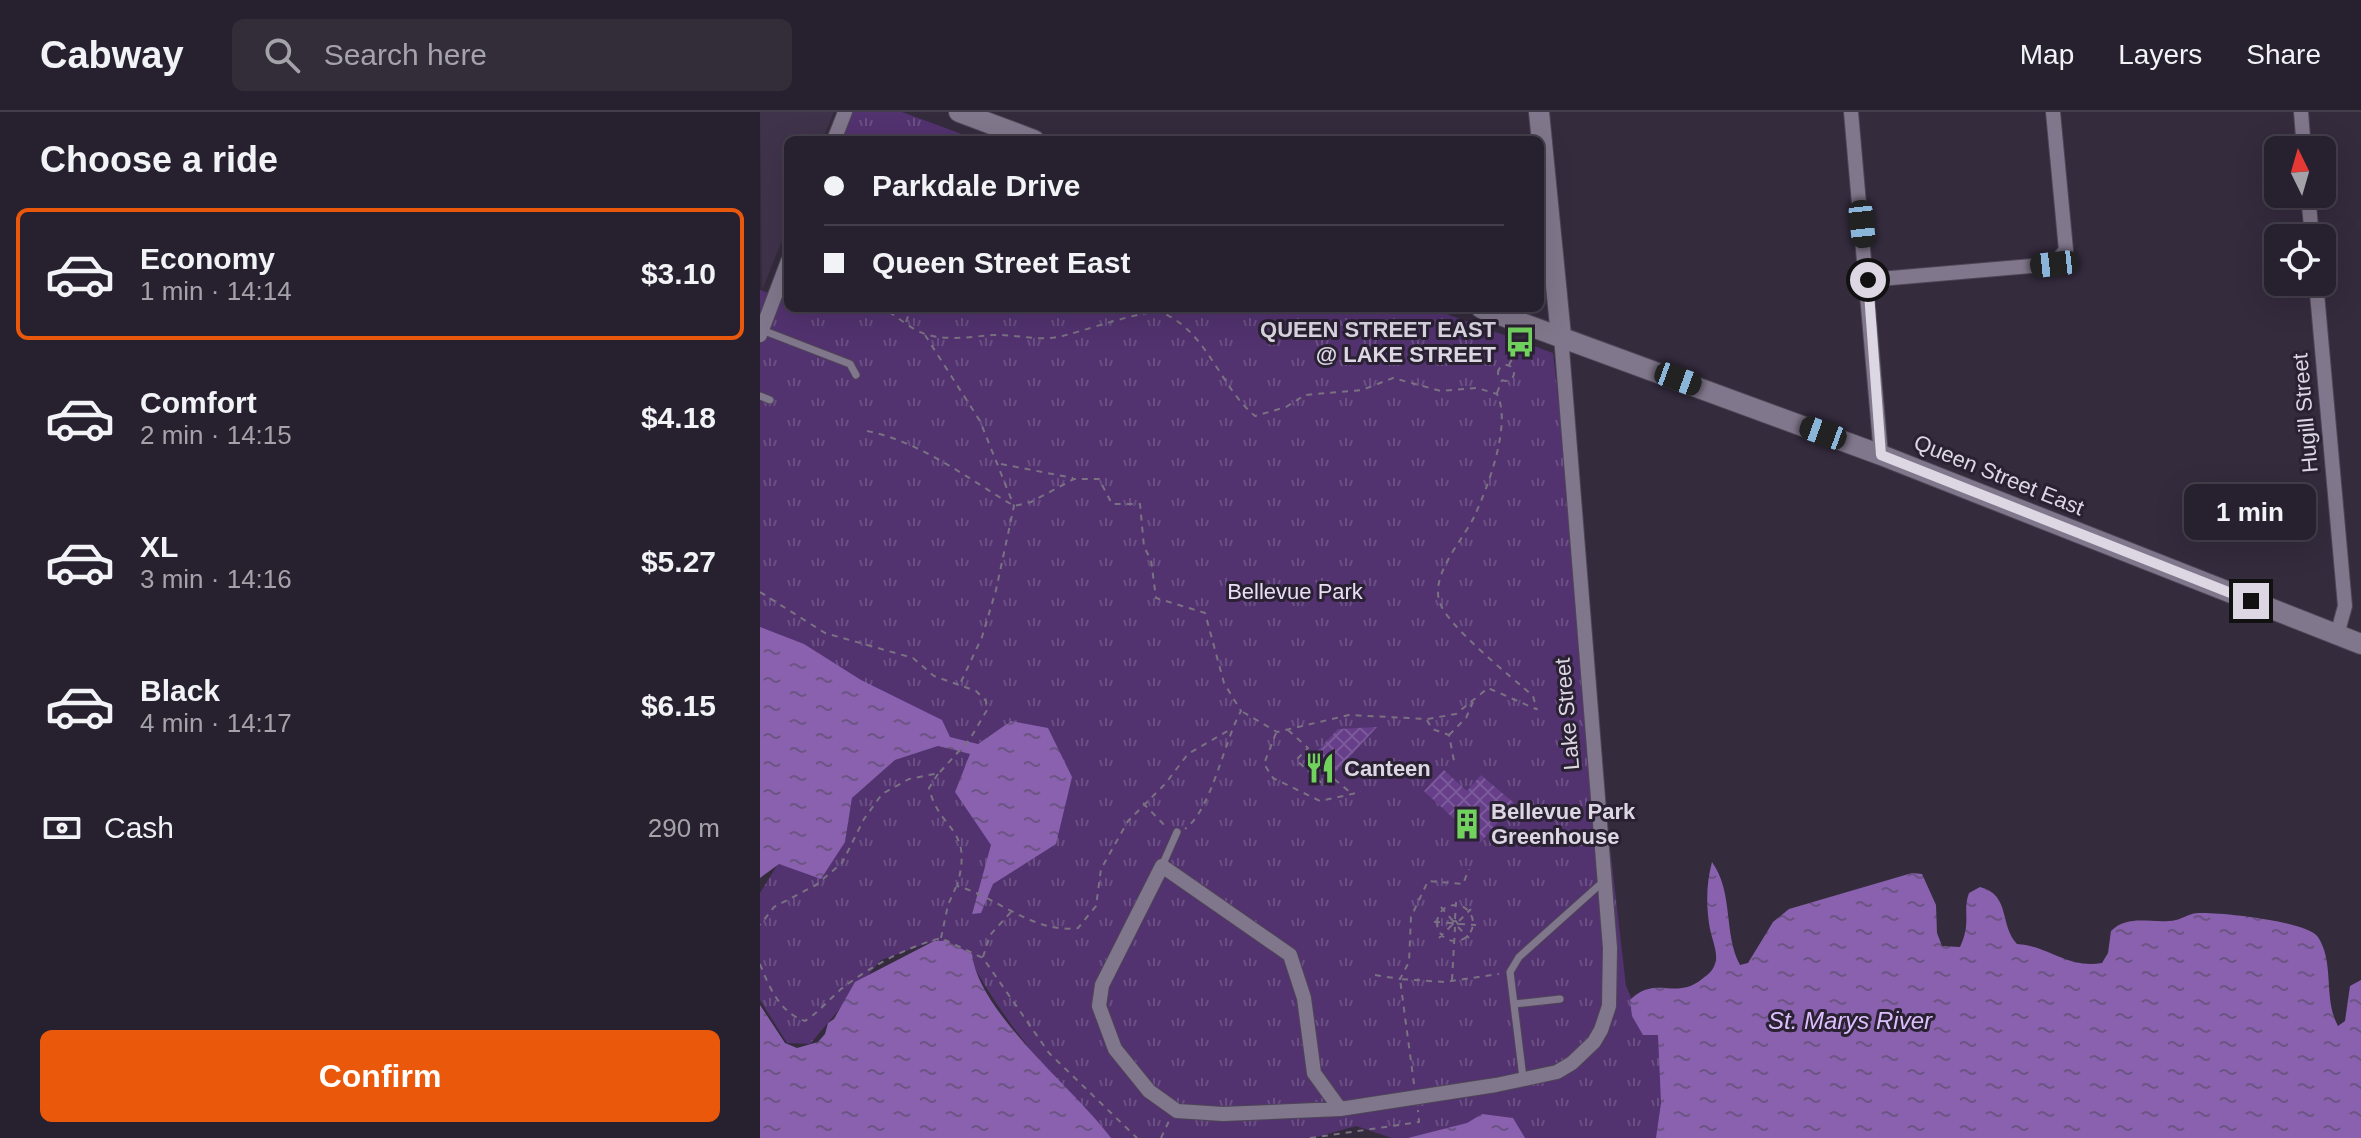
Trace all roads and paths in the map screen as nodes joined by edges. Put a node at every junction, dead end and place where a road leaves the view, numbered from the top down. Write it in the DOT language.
graph roads {
  1 [pos="845,112"];
  2 [pos="959,112"];
  3 [pos="1539,112"];
  4 [pos="1851,112"];
  5 [pos="2053,112"];
  6 [pos="2301,112"];
  7 [pos="836,136"];
  8 [pos="1023,136"];
  9 [pos="1541,136"];
  10 [pos="2303,136"];
  11 [pos="1544,163"];
  12 [pos="784,275"];
  13 [pos="1868,280"];
  14 [pos="2317,296"];
  15 [pos="889,312"];
  16 [pos="910,312"];
  17 [pos="1144,312"];
  18 [pos="1158,312"];
  19 [pos="1492,312"];
  20 [pos="906,322"];
  21 [pos="1527,325"];
  22 [pos="761,332"];
  23 [pos="924,334"];
  24 [pos="1561,336"];
  25 [pos="1508,366"];
  26 [pos="856,375"];
  27 [pos="1502,380"];
  28 [pos="1497,394"];
  29 [pos="760,396"];
  30 [pos="770,400"];
  31 [pos="867,431"];
  32 [pos="1881,455"];
  33 [pos="999,464"];
  34 [pos="1074,479"];
  35 [pos="1014,506"];
  36 [pos="760,592"];
  37 [pos="2337,635"];
  38 [pos="2361,644"];
  39 [pos="960,685"];
  40 [pos="1474,701"];
  41 [pos="1241,711"];
  42 [pos="1427,719"];
  43 [pos="1231,729"];
  44 [pos="1288,729"];
  45 [pos="1277,732"];
  46 [pos="1449,735"];
  47 [pos="1454,761"];
  48 [pos="939,773"];
  49 [pos="1361,792"];
  50 [pos="1352,794"];
  51 [pos="1143,803"];
  52 [pos="1177,832"];
  53 [pos="1162,866"];
  54 [pos="1469,869"];
  55 [pos="1607,879"];
  56 [pos="957,886"];
  57 [pos="1456,904"];
  58 [pos="1442,909"];
  59 [pos="1470,910"];
  60 [pos="1011,912"];
  61 [pos="1436,922"];
  62 [pos="1455,924"];
  63 [pos="760,925"];
  64 [pos="1474,925"];
  65 [pos="1441,937"];
  66 [pos="1468,937"];
  67 [pos="941,938"];
  68 [pos="1454,941"];
  69 [pos="983,958"];
  70 [pos="760,964"];
  71 [pos="1510,972"];
  72 [pos="1375,975"];
  73 [pos="1400,979"];
  74 [pos="1452,981"];
  75 [pos="1560,999"];
  76 [pos="1514,1004"];
  77 [pos="1523,1079"];
  78 [pos="1416,1098"];
  79 [pos="1340,1109"];
  80 [pos="1177,1111"];
  81 [pos="1137,1138"];
  82 [pos="1161,1138"];
  83 [pos="1310,1138"];
  1 -- 7 [label="street"];
  2 -- 8 [label="main road"];
  3 -- 9 [label="main road, Lake Street"];
  4 -- 13 [label="street"];
  5 -- 13 [label="street"];
  6 -- 10 [label="street"];
  11 -- 24 [label="main road, Lake Street"];
  12 -- 22 [label="street"];
  13 -- 32 [label="street"];
  14 -- 37 [label="street, Hugill Street"];
  15 -- 20 [label="path"];
  16 -- 20 [label="path"];
  17 -- 23 [label="path"];
  18 -- 28 [label="path"];
  19 -- 21 [label="main road, Queen Street East"];
  20 -- 23 [label="path"];
  21 -- 24 [label="main road, Queen Street East"];
  21 -- 25 [label="path"];
  22 -- 26 [label="lane"];
  23 -- 33 [label="path"];
  24 -- 32 [label="main road, Queen Street East"];
  24 -- 55 [label="street, Lake Street"];
  25 -- 27 [label="path"];
  25 -- 27 [label="path"];
  27 -- 28 [label="path"];
  28 -- 40 [label="path"];
  29 -- 30 [label="lane"];
  31 -- 35 [label="path"];
  32 -- 37 [label="main road, Queen Street East"];
  33 -- 34 [label="path"];
  33 -- 35 [label="path"];
  34 -- 35 [label="path"];
  34 -- 41 [label="path"];
  35 -- 39 [label="path"];
  36 -- 39 [label="path"];
  37 -- 38 [label="main road, Queen Street East"];
  39 -- 48 [label="path"];
  40 -- 42 [label="path"];
  40 -- 46 [label="path"];
  41 -- 43 [label="path"];
  41 -- 45 [label="path"];
  42 -- 44 [label="path"];
  42 -- 46 [label="path"];
  43 -- 51 [label="path"];
  43 -- 52 [label="path"];
  44 -- 45 [label="path"];
  44 -- 50 [label="path"];
  45 -- 50 [label="path"];
  46 -- 47 [label="path"];
  48 -- 56 [label="path"];
  48 -- 63 [label="path"];
  49 -- 50 [label="path"];
  51 -- 52 [label="path"];
  51 -- 60 [label="path"];
  52 -- 53 [label="lane"];
  53 -- 79 [label="street"];
  53 -- 80 [label="street"];
  54 -- 73 [label="path"];
  55 -- 71 [label="lane"];
  55 -- 77 [label="street, Lake Street"];
  56 -- 60 [label="path"];
  56 -- 67 [label="path"];
  57 -- 58 [label="path"];
  57 -- 59 [label="path"];
  57 -- 62 [label="path"];
  58 -- 61 [label="path"];
  58 -- 62 [label="path"];
  59 -- 62 [label="path"];
  59 -- 64 [label="path"];
  60 -- 69 [label="path"];
  61 -- 62 [label="path"];
  61 -- 65 [label="path"];
  62 -- 64 [label="path"];
  62 -- 65 [label="path"];
  62 -- 66 [label="path"];
  62 -- 68 [label="path"];
  64 -- 66 [label="path"];
  65 -- 68 [label="path"];
  66 -- 68 [label="path"];
  67 -- 69 [label="path"];
  67 -- 70 [label="path"];
  68 -- 74 [label="path"];
  69 -- 81 [label="path"];
  71 -- 74 [label="path"];
  71 -- 76 [label="lane"];
  72 -- 73 [label="path"];
  73 -- 74 [label="path"];
  73 -- 78 [label="path"];
  75 -- 76 [label="lane"];
  76 -- 77 [label="lane"];
  77 -- 78 [label="street, Lake Street"];
  78 -- 79 [label="street, Lake Street"];
  78 -- 83 [label="path"];
  79 -- 80 [label="street, Lake Street"];
  80 -- 82 [label="path"];
}
